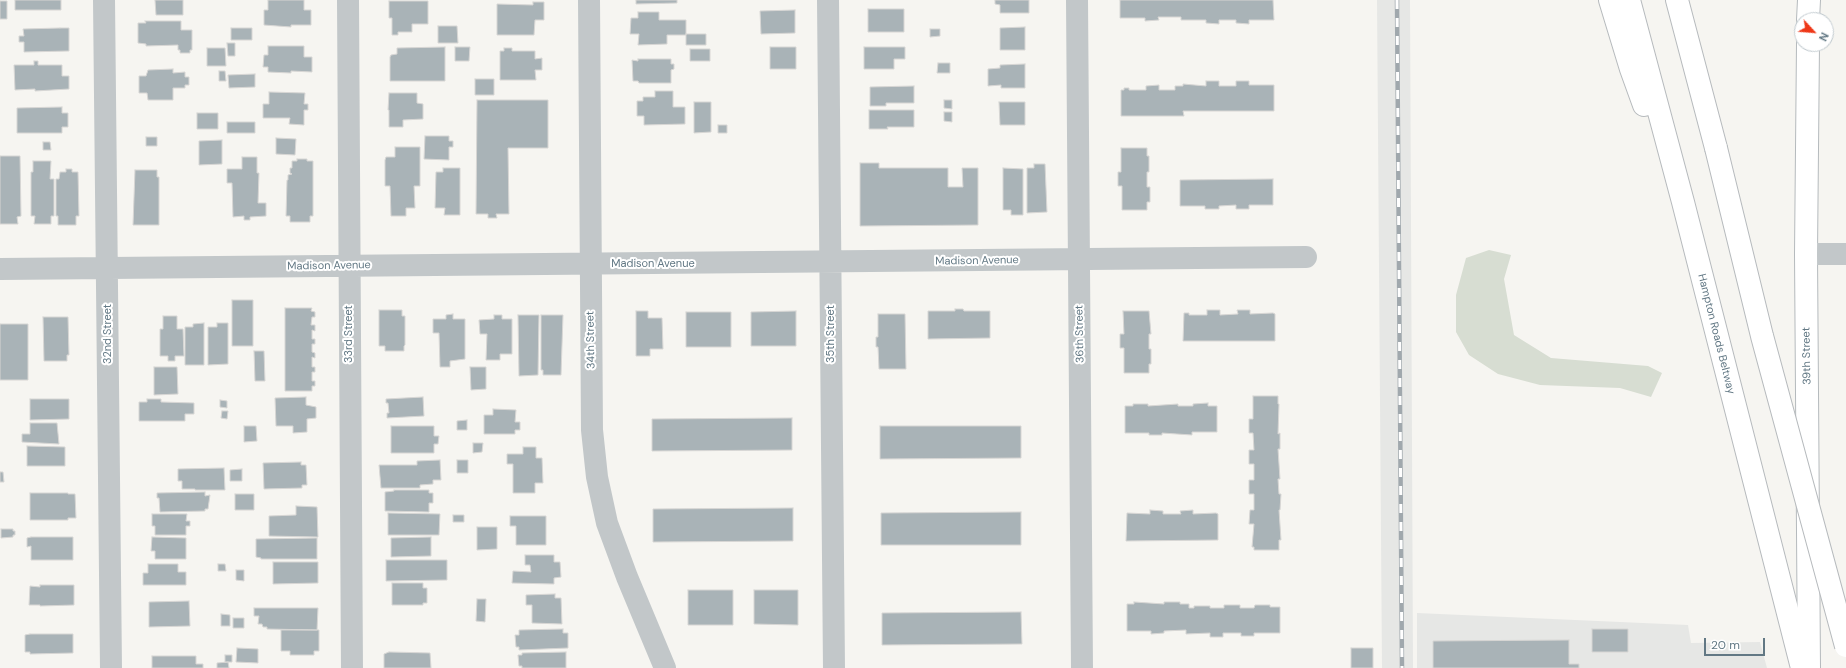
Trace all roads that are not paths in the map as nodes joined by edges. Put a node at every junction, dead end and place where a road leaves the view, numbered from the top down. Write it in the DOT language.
graph roads {
  1 [pos="104,0"];
  2 [pos="348,0"];
  3 [pos="589,0"];
  4 [pos="828,0"];
  5 [pos="1077,0"];
  6 [pos="1610,0"];
  7 [pos="1629,0"];
  8 [pos="1677,0"];
  9 [pos="1683,0"];
  10 [pos="1809,0"];
  11 [pos="1808,12"];
  12 [pos="1690,42"];
  13 [pos="1808,52"];
  14 [pos="1663,146"];
  15 [pos="1806,254"];
  16 [pos="1846,254"];
  17 [pos="1306,257"];
  18 [pos="1079,260"];
  19 [pos="831,262"];
  20 [pos="591,264"];
  21 [pos="349,266"];
  22 [pos="107,268"];
  23 [pos="0,269"];
  24 [pos="1846,646"];
  25 [pos="111,668"];
  26 [pos="352,668"];
  27 [pos="665,668"];
  28 [pos="834,668"];
  29 [pos="1082,668"];
  30 [pos="1802,668"];
  31 [pos="1809,668"];
  1 -- 22 [label="street, 32nd Street"];
  2 -- 21 [label="street, 33rd Street"];
  3 -- 20 [label="street, 34th Street"];
  4 -- 19 [label="street, 35th Street"];
  5 -- 18 [label="street, 36th Street"];
  6 -- 14 [label="main road"];
  7 -- 14 [label="main road"];
  8 -- 12 [label="main road"];
  9 -- 12 [label="main road"];
  10 -- 11 [label="main road"];
  12 -- 24 [label="main road, bridge"];
  13 -- 15 [label="main road, 39th Street"];
  14 -- 30 [label="main road, Hampton Roads Beltway"];
  15 -- 16 [label="street"];
  15 -- 31 [label="main road, 39th Street"];
  17 -- 18 [label="street, Madison Avenue"];
  18 -- 19 [label="street, Madison Avenue"];
  18 -- 29 [label="street, 36th Street"];
  19 -- 20 [label="street, Madison Avenue"];
  19 -- 28 [label="street, 35th Street"];
  20 -- 21 [label="street, Madison Avenue"];
  20 -- 27 [label="street, 34th Street"];
  21 -- 22 [label="street, Madison Avenue"];
  21 -- 26 [label="street, 33rd Street"];
  22 -- 23 [label="street, Madison Avenue"];
  22 -- 25 [label="street, 32nd Street"];
}
